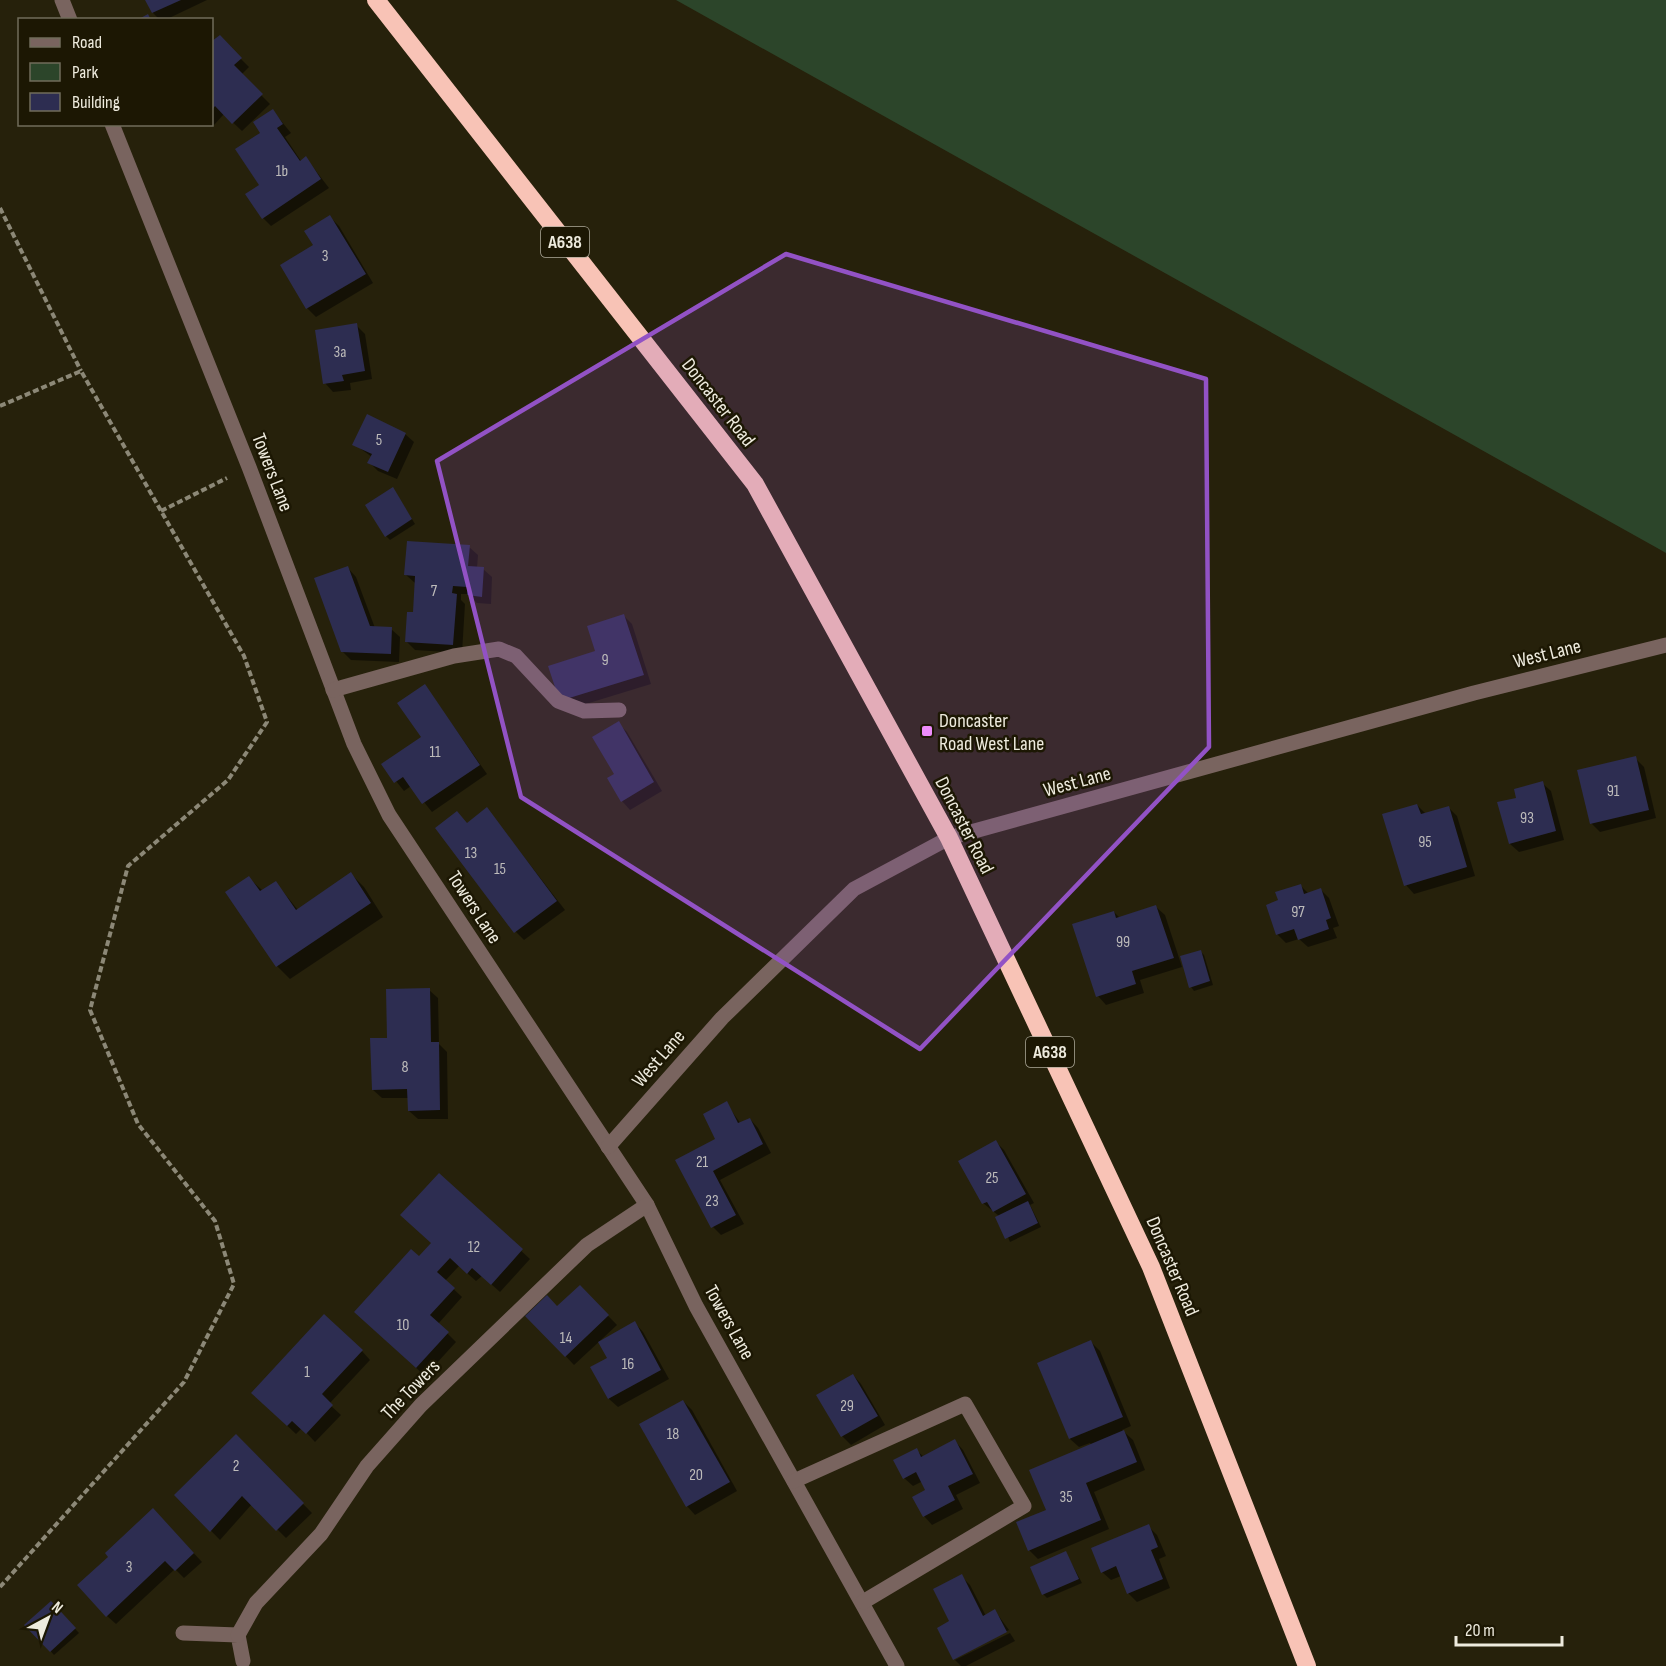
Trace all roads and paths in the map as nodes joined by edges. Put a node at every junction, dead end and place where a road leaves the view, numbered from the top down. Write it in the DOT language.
graph roads {
  1 [pos="63,0"];
  2 [pos="376,0"];
  3 [pos="69,18"];
  4 [pos="113,126"];
  5 [pos="0,208"];
  6 [pos="81,371"];
  7 [pos="0,405"];
  8 [pos="249,467"];
  9 [pos="161,511"];
  10 [pos="1666,645"];
  11 [pos="333,690"];
  12 [pos="619,710"];
  13 [pos="949,838"];
  14 [pos="608,1147"];
  15 [pos="647,1205"];
  16 [pos="794,1481"];
  17 [pos="0,1587"];
  18 [pos="863,1602"];
  19 [pos="183,1633"];
  20 [pos="238,1635"];
  21 [pos="243,1661"];
  22 [pos="897,1666"];
  23 [pos="1307,1666"];
  1 -- 3 [label="street"];
  2 -- 13 [label="highway, Doncaster Road / A638"];
  4 -- 8 [label="street, Towers Lane"];
  5 -- 6 [label="path"];
  6 -- 7 [label="path"];
  6 -- 9 [label="path"];
  8 -- 9 [label="path"];
  8 -- 11 [label="street, Towers Lane"];
  9 -- 17 [label="path"];
  10 -- 13 [label="street, West Lane"];
  11 -- 12 [label="street"];
  11 -- 14 [label="street, Towers Lane"];
  13 -- 14 [label="street, West Lane"];
  13 -- 23 [label="highway, Doncaster Road / A638"];
  14 -- 15 [label="street, Towers Lane"];
  15 -- 16 [label="street, Towers Lane"];
  15 -- 20 [label="street, The Towers"];
  16 -- 18 [label="street, Towers Lane"];
  16 -- 18 [label="street"];
  18 -- 22 [label="street, Towers Lane"];
  19 -- 20 [label="street"];
  20 -- 21 [label="street"];
}
